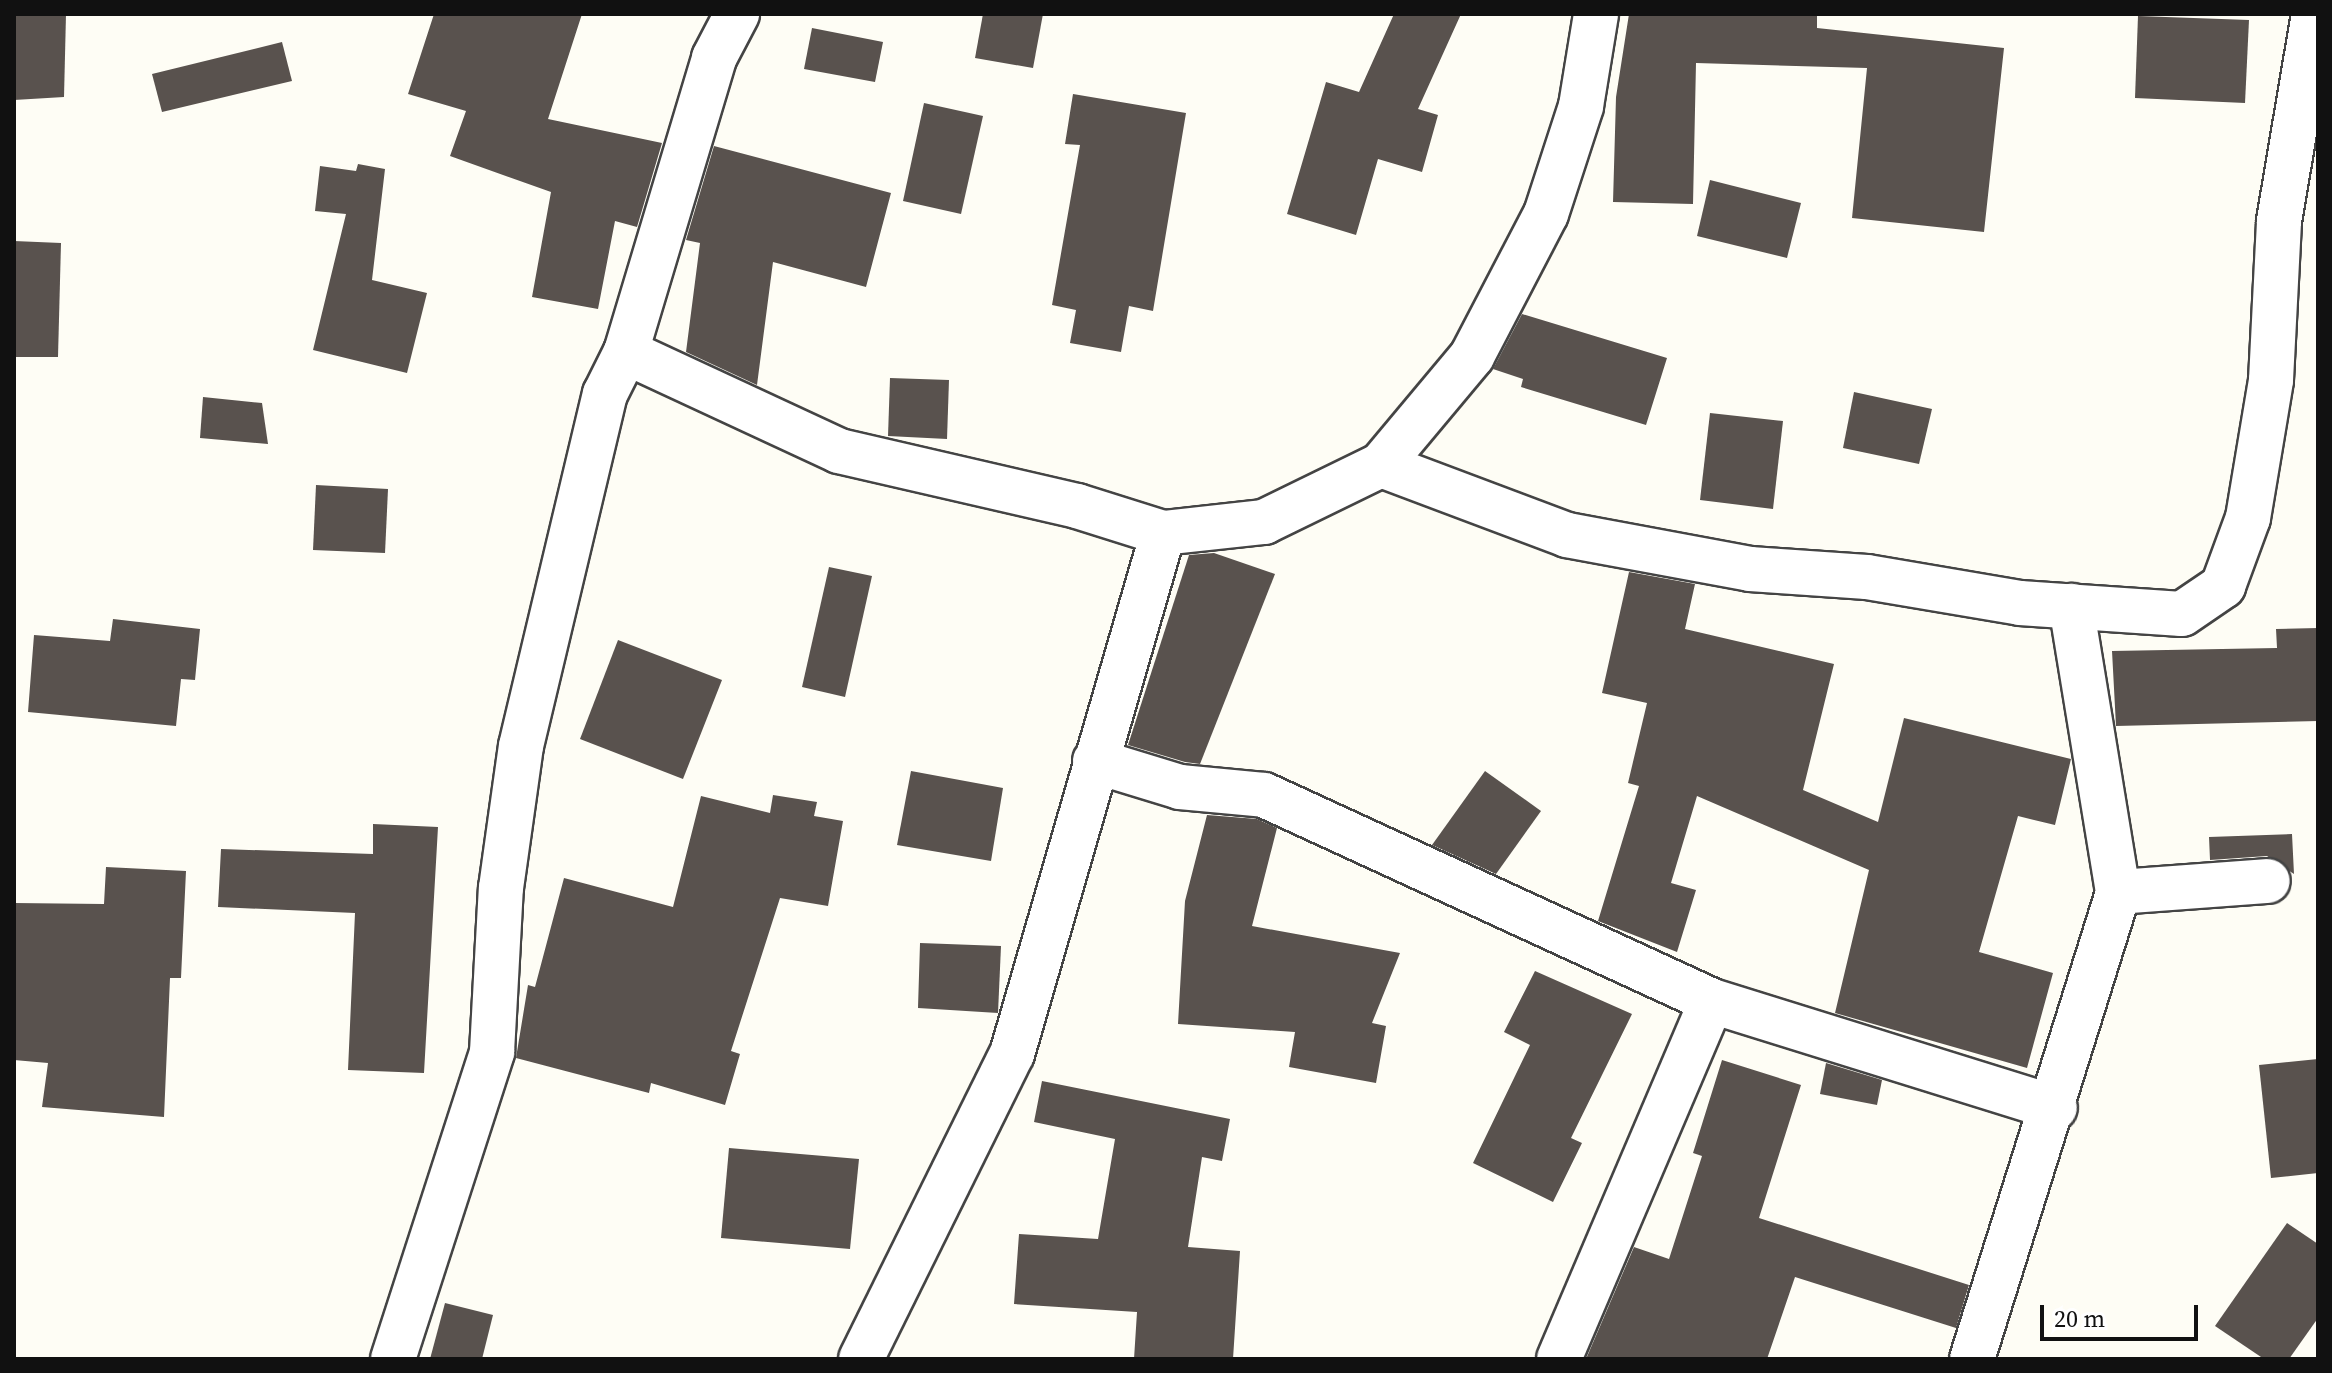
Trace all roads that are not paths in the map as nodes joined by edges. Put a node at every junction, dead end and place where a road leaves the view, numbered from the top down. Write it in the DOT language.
graph roads {
  1 [pos="737,14"];
  2 [pos="1596,14"];
  3 [pos="2314,14"];
  4 [pos="626,352"];
  5 [pos="1381,465"];
  6 [pos="1163,533"];
  7 [pos="2071,606"];
  8 [pos="1095,761"];
  9 [pos="2268,881"];
  10 [pos="2118,892"];
  11 [pos="1712,1001"];
  12 [pos="2055,1108"];
  13 [pos="393,1359"];
  14 [pos="861,1359"];
  15 [pos="1559,1359"];
  16 [pos="1972,1359"];
  1 -- 4 [label="street"];
  2 -- 5 [label="street"];
  3 -- 7 [label="street"];
  4 -- 6 [label="street"];
  4 -- 13 [label="street"];
  5 -- 6 [label="street"];
  5 -- 7 [label="street"];
  6 -- 8 [label="street"];
  7 -- 10 [label="street"];
  8 -- 11 [label="street"];
  8 -- 14 [label="street"];
  9 -- 10 [label="street"];
  10 -- 12 [label="street"];
  11 -- 12 [label="street"];
  11 -- 15 [label="street"];
  12 -- 16 [label="street"];
}
